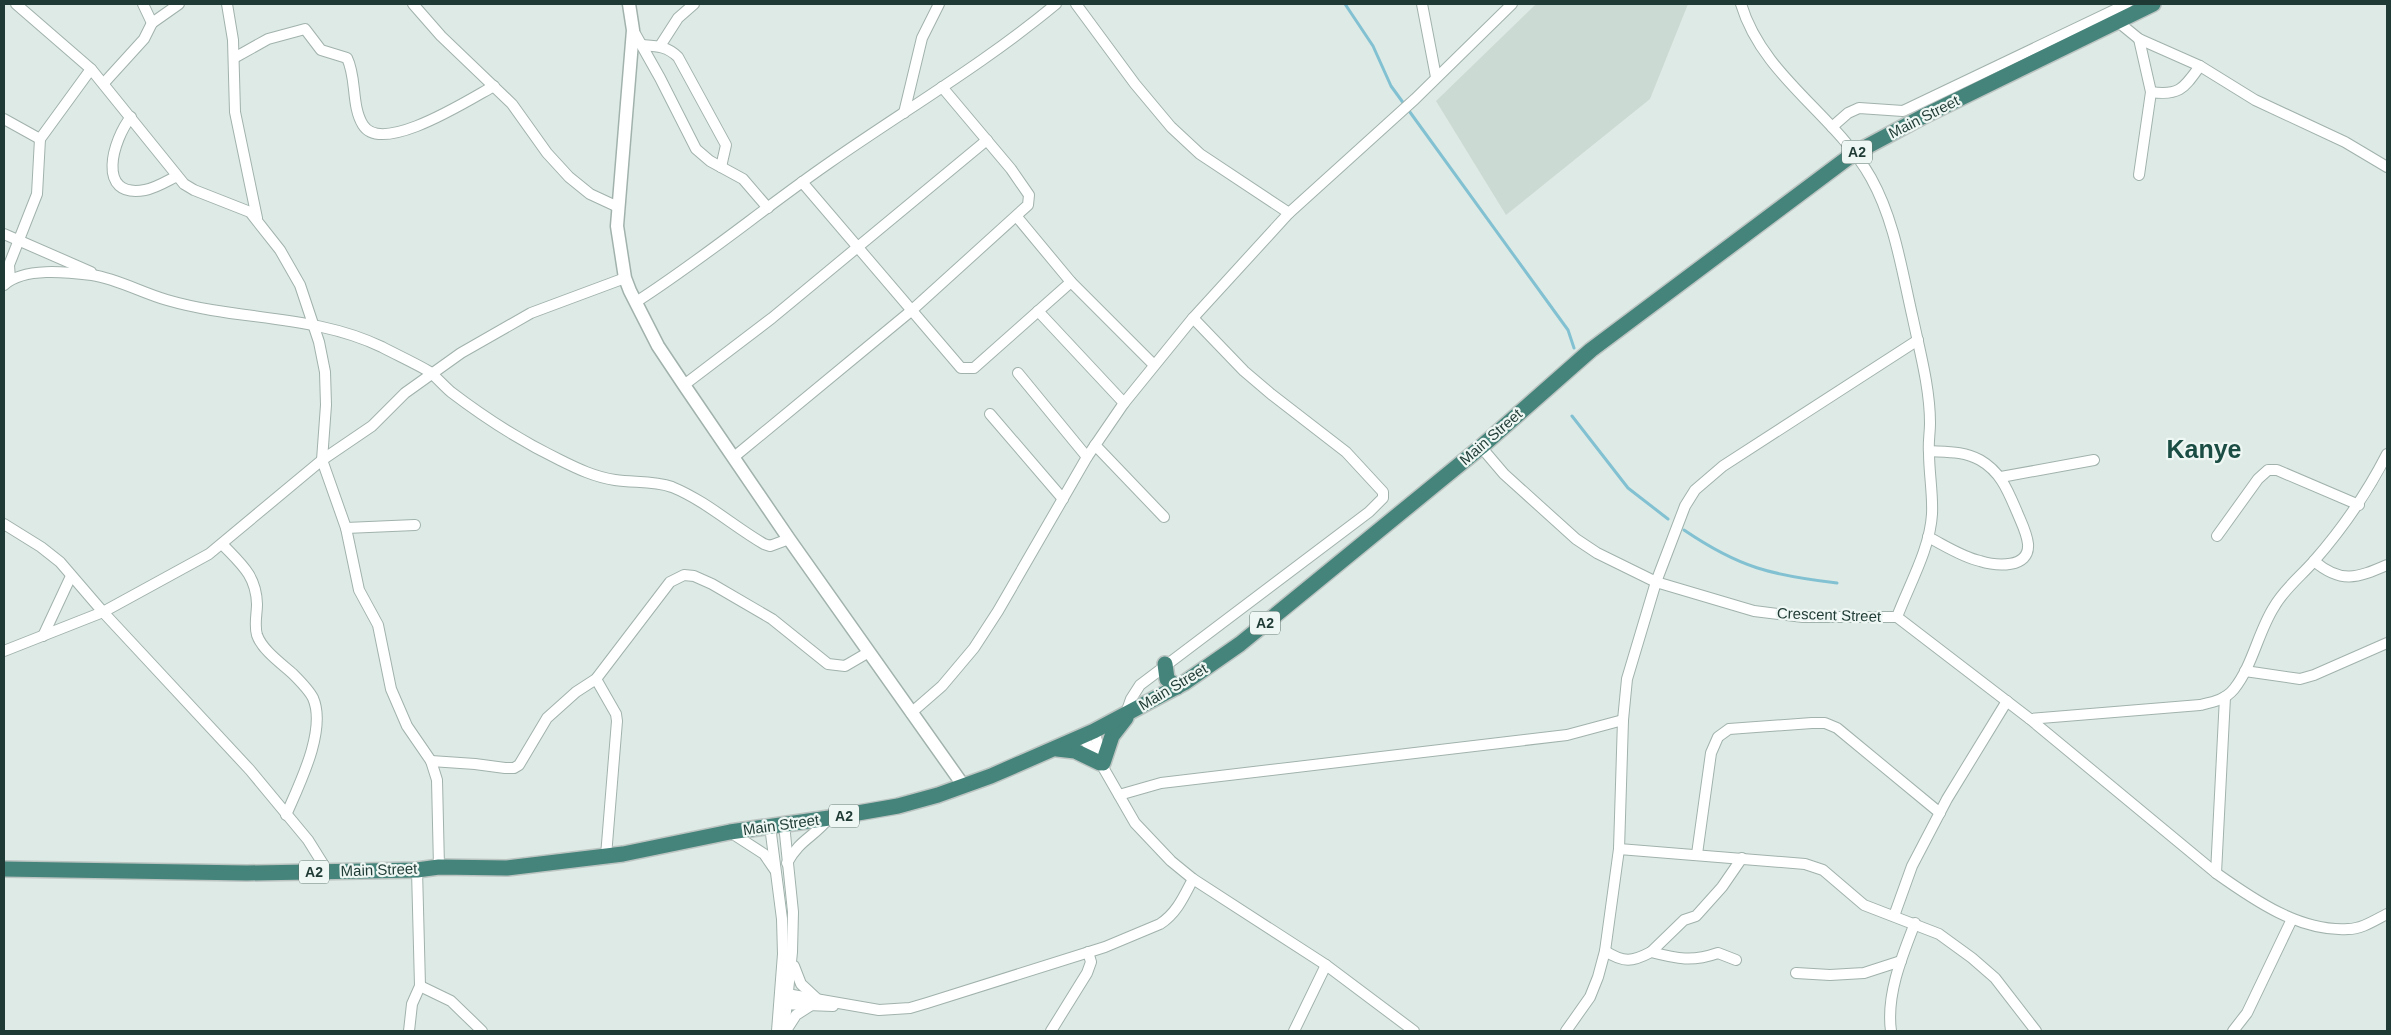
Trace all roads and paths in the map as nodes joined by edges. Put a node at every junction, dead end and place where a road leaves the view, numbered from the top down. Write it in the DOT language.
graph roads {
  1 [pos="16,4"];
  2 [pos="143,4"];
  3 [pos="179,4"];
  4 [pos="227,4"];
  5 [pos="412,4"];
  6 [pos="628,4"];
  7 [pos="694,4"];
  8 [pos="939,4"];
  9 [pos="1056,4"];
  10 [pos="1076,4"];
  11 [pos="1422,4"];
  12 [pos="1512,4"];
  13 [pos="1741,4"];
  14 [pos="2127,4"];
  15 [pos="2153,4"];
  16 [pos="2117,21"];
  17 [pos="152,23"];
  18 [pos="633,30"];
  19 [pos="2139,39"];
  20 [pos="642,45"];
  21 [pos="660,46"];
  22 [pos="234,58"];
  23 [pos="2200,66"];
  24 [pos="91,69"];
  25 [pos="1436,77"];
  26 [pos="104,83"];
  27 [pos="494,86"];
  28 [pos="942,87"];
  29 [pos="2151,92"];
  30 [pos="904,113"];
  31 [pos="131,117"];
  32 [pos="4,119"];
  33 [pos="1832,127"];
  34 [pos="40,139"];
  35 [pos="987,140"];
  36 [pos="1853,154"];
  37 [pos="721,167"];
  38 [pos="2387,167"];
  39 [pos="2139,175"];
  40 [pos="178,176"];
  41 [pos="802,182"];
  42 [pos="618,207"];
  43 [pos="768,208"];
  44 [pos="1289,213"];
  45 [pos="1017,216"];
  46 [pos="257,218"];
  47 [pos="4,234"];
  48 [pos="19,240"];
  49 [pos="857,248"];
  50 [pos="103,278"];
  51 [pos="625,278"];
  52 [pos="7,282"];
  53 [pos="1071,282"];
  54 [pos="636,302"];
  55 [pos="910,311"];
  56 [pos="1038,311"];
  57 [pos="1193,318"];
  58 [pos="312,323"];
  59 [pos="1918,340"];
  60 [pos="1154,365"];
  61 [pos="431,373"];
  62 [pos="1018,373"];
  63 [pos="684,385"];
  64 [pos="1124,403"];
  65 [pos="990,414"];
  66 [pos="1095,445"];
  67 [pos="1482,447"];
  68 [pos="1928,452"];
  69 [pos="2387,454"];
  70 [pos="734,457"];
  71 [pos="1087,457"];
  72 [pos="322,460"];
  73 [pos="2094,460"];
  74 [pos="2001,477"];
  75 [pos="1063,499"];
  76 [pos="2359,505"];
  77 [pos="1164,517"];
  78 [pos="4,524"];
  79 [pos="415,525"];
  80 [pos="346,528"];
  81 [pos="2217,536"];
  82 [pos="1928,537"];
  83 [pos="789,539"];
  84 [pos="222,544"];
  85 [pos="2314,562"];
  86 [pos="2387,565"];
  87 [pos="71,576"];
  88 [pos="1656,582"];
  89 [pos="103,612"];
  90 [pos="1896,617"];
  91 [pos="43,636"];
  92 [pos="2387,643"];
  93 [pos="4,651"];
  94 [pos="869,652"];
  95 [pos="1165,664"];
  96 [pos="2245,671"];
  97 [pos="596,680"];
  98 [pos="1177,688"];
  99 [pos="2225,697"];
  100 [pos="2007,701"];
  101 [pos="911,713"];
  102 [pos="1130,713"];
  103 [pos="2030,719"];
  104 [pos="1623,720"];
  105 [pos="1088,734"];
  106 [pos="1054,750"];
  107 [pos="430,761"];
  108 [pos="1102,765"];
  109 [pos="963,786"];
  110 [pos="1119,795"];
  111 [pos="1940,813"];
  112 [pos="286,815"];
  113 [pos="829,818"];
  114 [pos="777,825"];
  115 [pos="730,832"];
  116 [pos="1619,849"];
  117 [pos="1697,854"];
  118 [pos="606,856"];
  119 [pos="1742,858"];
  120 [pos="787,863"];
  121 [pos="438,867"];
  122 [pos="4,869"];
  123 [pos="417,870"];
  124 [pos="328,872"];
  125 [pos="777,873"];
  126 [pos="2216,873"];
  127 [pos="1193,879"];
  128 [pos="2387,914"];
  129 [pos="1894,916"];
  130 [pos="2292,920"];
  131 [pos="1915,923"];
  132 [pos="1605,951"];
  133 [pos="1088,952"];
  134 [pos="1651,952"];
  135 [pos="792,960"];
  136 [pos="1736,960"];
  137 [pos="1900,961"];
  138 [pos="1326,965"];
  139 [pos="1796,972"];
  140 [pos="420,986"];
  141 [pos="784,999"];
  142 [pos="813,1002"];
  143 [pos="1888,1028"];
  144 [pos="409,1031"];
  145 [pos="482,1031"];
  146 [pos="777,1031"];
  147 [pos="785,1031"];
  148 [pos="1051,1031"];
  149 [pos="1294,1031"];
  150 [pos="1414,1031"];
  151 [pos="1566,1031"];
  152 [pos="2036,1031"];
  153 [pos="2233,1031"];
  1 -- 24 [label="street"];
  2 -- 17 [label="street"];
  3 -- 17 [label="street"];
  4 -- 22 [label="street"];
  5 -- 27 [label="street"];
  6 -- 18 [label="street"];
  7 -- 21 [label="street"];
  8 -- 30 [label="street"];
  9 -- 28 [label="street"];
  10 -- 44 [label="street"];
  11 -- 25 [label="street"];
  12 -- 25 [label="street"];
  13 -- 33 [label="street, Crescent Street"];
  14 -- 33 [label="street"];
  15 -- 16 [label="highway, Main Street / A2"];
  16 -- 19 [label="street"];
  16 -- 36 [label="highway, Main Street / A2"];
  17 -- 26 [label="street"];
  18 -- 20 [label="street"];
  18 -- 42 [label="street"];
  19 -- 23 [label="street"];
  19 -- 29 [label="street"];
  20 -- 21 [label="street"];
  20 -- 37 [label="street"];
  21 -- 37 [label="street"];
  22 -- 27 [label="street"];
  22 -- 46 [label="street"];
  23 -- 29 [label="street"];
  23 -- 38 [label="street"];
  24 -- 26 [label="street"];
  24 -- 34 [label="street"];
  25 -- 44 [label="street"];
  26 -- 31 [label="street"];
  27 -- 42 [label="street"];
  28 -- 30 [label="street"];
  28 -- 35 [label="street"];
  29 -- 39 [label="street"];
  30 -- 41 [label="street"];
  31 -- 40 [label="street"];
  31 -- 40 [label="street"];
  32 -- 34 [label="street"];
  33 -- 36 [label="street, Crescent Street"];
  34 -- 48 [label="street"];
  35 -- 45 [label="street"];
  35 -- 49 [label="street"];
  36 -- 59 [label="street, Crescent Street"];
  36 -- 67 [label="highway, Main Street / A2"];
  37 -- 43 [label="street"];
  40 -- 46 [label="street"];
  41 -- 43 [label="street"];
  41 -- 49 [label="street"];
  42 -- 51 [label="street"];
  43 -- 54 [label="street"];
  44 -- 57 [label="street"];
  45 -- 53 [label="street"];
  45 -- 55 [label="street"];
  46 -- 58 [label="street"];
  47 -- 48 [label="street"];
  48 -- 50 [label="street"];
  48 -- 52 [label="street"];
  49 -- 55 [label="street"];
  49 -- 63 [label="street"];
  50 -- 52 [label="street"];
  50 -- 58 [label="street"];
  51 -- 54 [label="street"];
  51 -- 61 [label="street"];
  53 -- 56 [label="street"];
  53 -- 60 [label="street"];
  54 -- 63 [label="street"];
  55 -- 56 [label="street"];
  55 -- 70 [label="street"];
  56 -- 64 [label="street"];
  57 -- 60 [label="street"];
  57 -- 95 [label="street"];
  58 -- 61 [label="street"];
  58 -- 72 [label="street"];
  59 -- 68 [label="street, Crescent Street"];
  59 -- 88 [label="street"];
  60 -- 64 [label="street"];
  61 -- 72 [label="street"];
  61 -- 83 [label="street"];
  62 -- 71 [label="street"];
  63 -- 70 [label="street"];
  64 -- 66 [label="street"];
  65 -- 75 [label="street"];
  66 -- 71 [label="street"];
  66 -- 77 [label="street"];
  67 -- 88 [label="street, Crescent Street"];
  67 -- 98 [label="highway, Main Street / A2"];
  68 -- 74 [label="street"];
  68 -- 82 [label="street, Crescent Street"];
  69 -- 76 [label="street"];
  70 -- 83 [label="street"];
  71 -- 75 [label="street"];
  72 -- 80 [label="street"];
  72 -- 84 [label="street"];
  73 -- 74 [label="street"];
  74 -- 82 [label="street"];
  75 -- 101 [label="street"];
  76 -- 81 [label="street"];
  76 -- 85 [label="street"];
  78 -- 87 [label="street"];
  79 -- 80 [label="street"];
  80 -- 107 [label="street"];
  82 -- 90 [label="street, Crescent Street"];
  83 -- 94 [label="street"];
  84 -- 89 [label="street"];
  84 -- 112 [label="street"];
  85 -- 86 [label="street"];
  85 -- 96 [label="street"];
  87 -- 89 [label="street"];
  87 -- 91 [label="street"];
  88 -- 90 [label="street, Crescent Street"];
  88 -- 104 [label="street"];
  89 -- 91 [label="street"];
  89 -- 112 [label="street"];
  90 -- 100 [label="street"];
  91 -- 93 [label="street"];
  92 -- 96 [label="street"];
  94 -- 97 [label="street"];
  94 -- 101 [label="street"];
  95 -- 98 [label="highway"];
  95 -- 102 [label="street"];
  96 -- 99 [label="street"];
  97 -- 107 [label="street"];
  97 -- 118 [label="street"];
  98 -- 102 [label="highway, Main Street / A2"];
  99 -- 103 [label="street"];
  99 -- 126 [label="street"];
  100 -- 103 [label="street"];
  100 -- 111 [label="street"];
  101 -- 109 [label="street"];
  102 -- 105 [label="highway, Main Street / A2"];
  102 -- 108 [label="highway"];
  103 -- 126 [label="street"];
  104 -- 110 [label="street"];
  104 -- 116 [label="street"];
  105 -- 106 [label="highway, Main Street / A2"];
  105 -- 108 [label="street"];
  106 -- 108 [label="highway"];
  106 -- 109 [label="highway, Main Street / A2"];
  107 -- 121 [label="street"];
  108 -- 110 [label="street"];
  109 -- 113 [label="highway, Main Street / A2"];
  110 -- 127 [label="street"];
  111 -- 117 [label="street"];
  111 -- 129 [label="street"];
  112 -- 124 [label="street"];
  113 -- 114 [label="highway, Main Street / A2"];
  113 -- 120 [label="street"];
  114 -- 115 [label="highway, Main Street / A2"];
  114 -- 120 [label="street"];
  114 -- 125 [label="street"];
  115 -- 118 [label="highway, Main Street / A2"];
  115 -- 125 [label="street"];
  116 -- 117 [label="street"];
  116 -- 132 [label="street"];
  117 -- 119 [label="street"];
  118 -- 121 [label="highway, Main Street / A2"];
  119 -- 129 [label="street"];
  119 -- 134 [label="street"];
  120 -- 135 [label="street"];
  121 -- 123 [label="highway, Main Street / A2"];
  122 -- 124 [label="highway, Main Street / A2"];
  123 -- 124 [label="highway, Main Street / A2"];
  123 -- 140 [label="street"];
  125 -- 141 [label="street"];
  126 -- 130 [label="street"];
  127 -- 133 [label="street"];
  127 -- 138 [label="street"];
  128 -- 130 [label="street"];
  129 -- 131 [label="street"];
  130 -- 153 [label="street"];
  131 -- 137 [label="street"];
  131 -- 152 [label="street"];
  132 -- 134 [label="street"];
  132 -- 151 [label="street"];
  133 -- 142 [label="street"];
  133 -- 148 [label="street"];
  134 -- 136 [label="street"];
  135 -- 141 [label="street"];
  135 -- 142 [label="street"];
  137 -- 139 [label="street"];
  137 -- 143 [label="street"];
  138 -- 149 [label="street"];
  138 -- 150 [label="street"];
  140 -- 144 [label="street"];
  140 -- 145 [label="street"];
  141 -- 142 [label="street"];
  141 -- 146 [label="street"];
  141 -- 147 [label="street"];
  142 -- 147 [label="street"];
}
